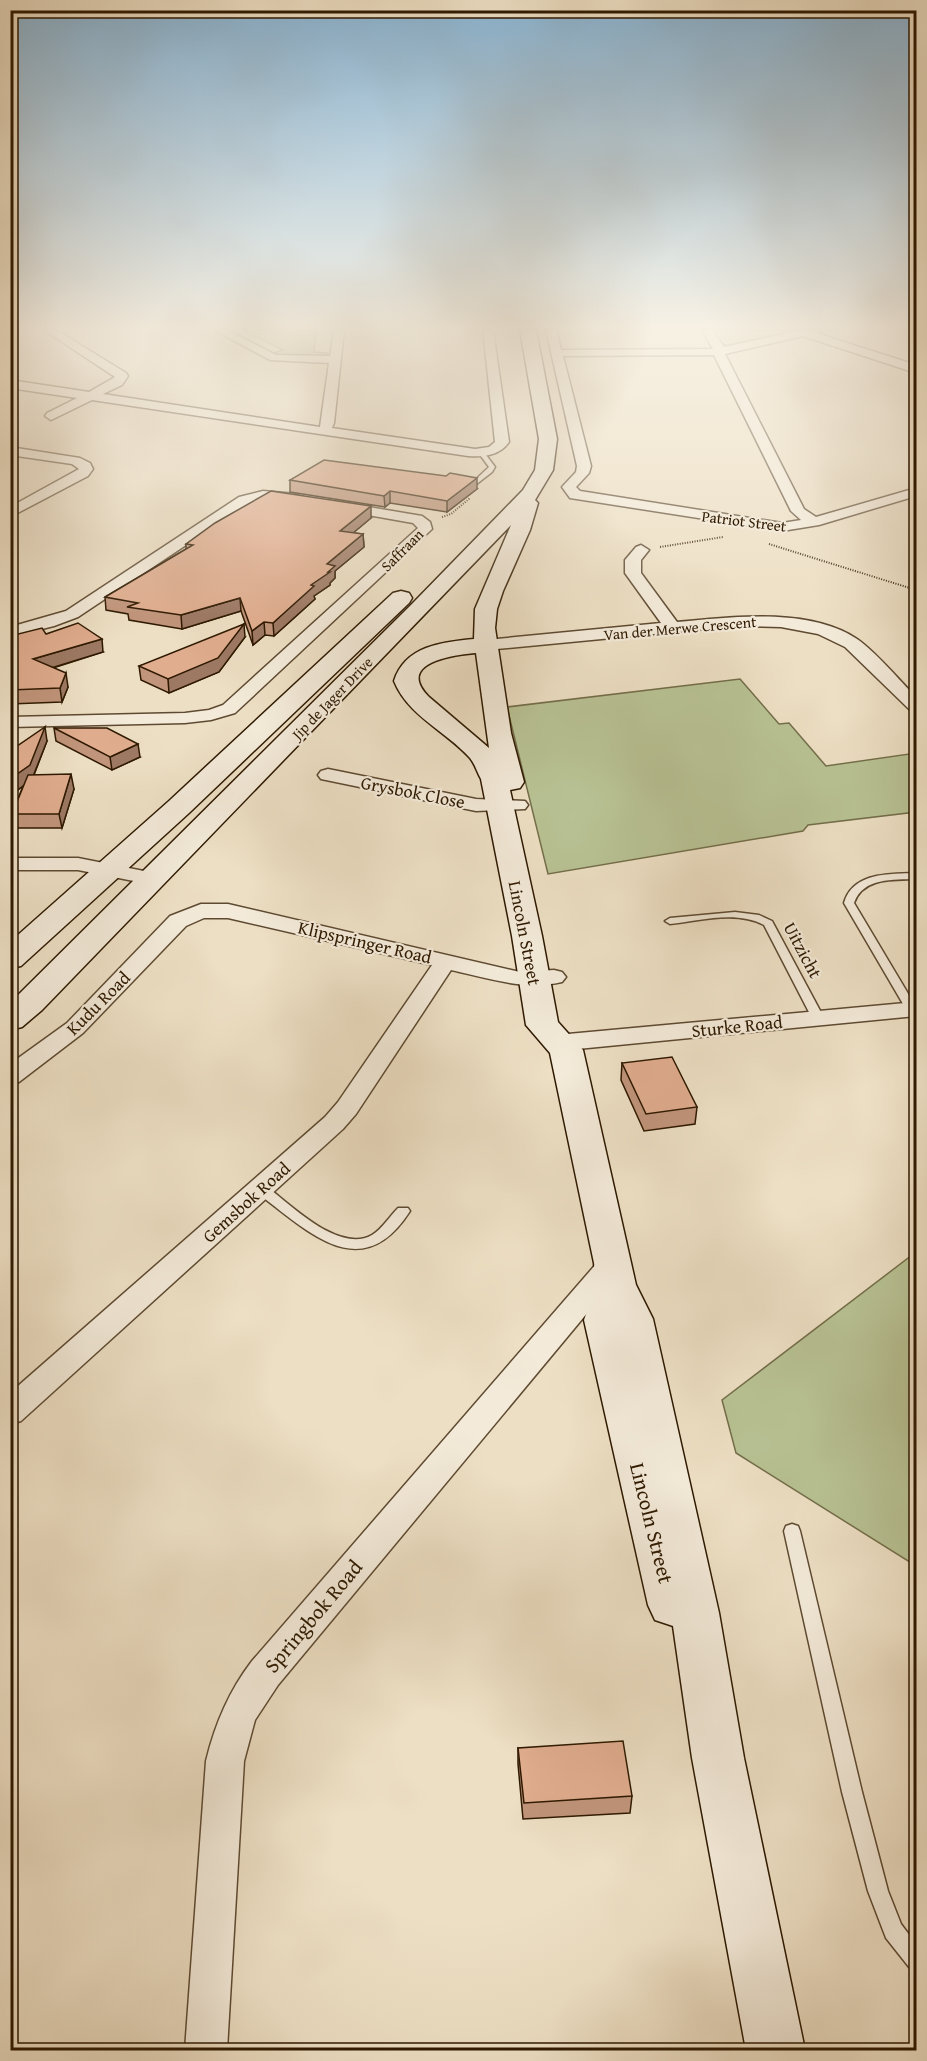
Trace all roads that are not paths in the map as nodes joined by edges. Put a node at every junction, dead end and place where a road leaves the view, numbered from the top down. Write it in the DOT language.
graph roads {
  1 [pos="298,426"];
  2 [pos="326,426"];
  3 [pos="500,426"];
  4 [pos="525,426"];
  5 [pos="546,426"];
  6 [pos="574,426"];
  7 [pos="755,426"];
  8 [pos="324,430"];
  9 [pos="10,451"];
  10 [pos="482,452"];
  11 [pos="476,482"];
  12 [pos="916,492"];
  13 [pos="531,493"];
  14 [pos="10,513"];
  15 [pos="814,522"];
  16 [pos="641,550"];
  17 [pos="672,627"];
  18 [pos="10,632"];
  19 [pos="488,657"];
  20 [pos="916,706"];
  21 [pos="10,722"];
  22 [pos="328,775"];
  23 [pos="508,806"];
  24 [pos="49,847"];
  25 [pos="10,848"];
  26 [pos="10,864"];
  27 [pos="110,869"];
  28 [pos="916,876"];
  29 [pos="154,879"];
  30 [pos="178,921"];
  31 [pos="670,921"];
  32 [pos="10,959"];
  33 [pos="446,961"];
  34 [pos="544,978"];
  35 [pos="914,1009"];
  36 [pos="818,1018"];
  37 [pos="10,1020"];
  38 [pos="564,1045"];
  39 [pos="10,1076"];
  40 [pos="261,1189"];
  41 [pos="403,1210"];
  42 [pos="614,1274"];
  43 [pos="10,1412"];
  44 [pos="792,1531"];
  45 [pos="916,1960"];
  46 [pos="206,2050"];
  47 [pos="776,2050"];
  1 -- 8 [label="street"];
  2 -- 8 [label="street"];
  3 -- 10 [label="street"];
  4 -- 27 [label="main road, Jip de Jager Drive"];
  5 -- 13 [label="main road, Jip de Jager Drive"];
  6 -- 15 [label="street, Patriot Street"];
  7 -- 15 [label="street"];
  8 -- 10 [label="street"];
  9 -- 14 [label="street"];
  10 -- 11 [label="lane"];
  12 -- 15 [label="street, Patriot Street"];
  13 -- 19 [label="main road"];
  13 -- 29 [label="main road, Jip de Jager Drive"];
  16 -- 17 [label="street"];
  17 -- 19 [label="street, Van der Merwe Crescent"];
  17 -- 20 [label="street, Van der Merwe Crescent"];
  18 -- 21 [label="street, Saffraan"];
  19 -- 23 [label="main road"];
  19 -- 23 [label="main road"];
  22 -- 23 [label="street, Grysbok Close"];
  23 -- 34 [label="main road, Lincoln Street"];
  24 -- 25 [label="street"];
  26 -- 27 [label="street"];
  27 -- 29 [label="street"];
  27 -- 32 [label="main road, Jip de Jager Drive"];
  28 -- 35 [label="lane"];
  29 -- 37 [label="main road, Jip de Jager Drive"];
  30 -- 33 [label="street, Klipspringer Road"];
  30 -- 39 [label="street, Kudu Road"];
  31 -- 36 [label="lane, Uitzicht"];
  33 -- 34 [label="street, Klipspringer Road"];
  33 -- 40 [label="street, Gemsbok Road"];
  34 -- 38 [label="main road, Lincoln Street"];
  35 -- 36 [label="street, Sturke Road"];
  36 -- 38 [label="street, Sturke Road"];
  38 -- 42 [label="main road, Lincoln Street"];
  40 -- 41 [label="lane"];
  40 -- 43 [label="street, Gemsbok Road"];
  42 -- 46 [label="street, Springbok Road"];
  42 -- 47 [label="main road, Lincoln Street"];
  44 -- 45 [label="lane"];
}
